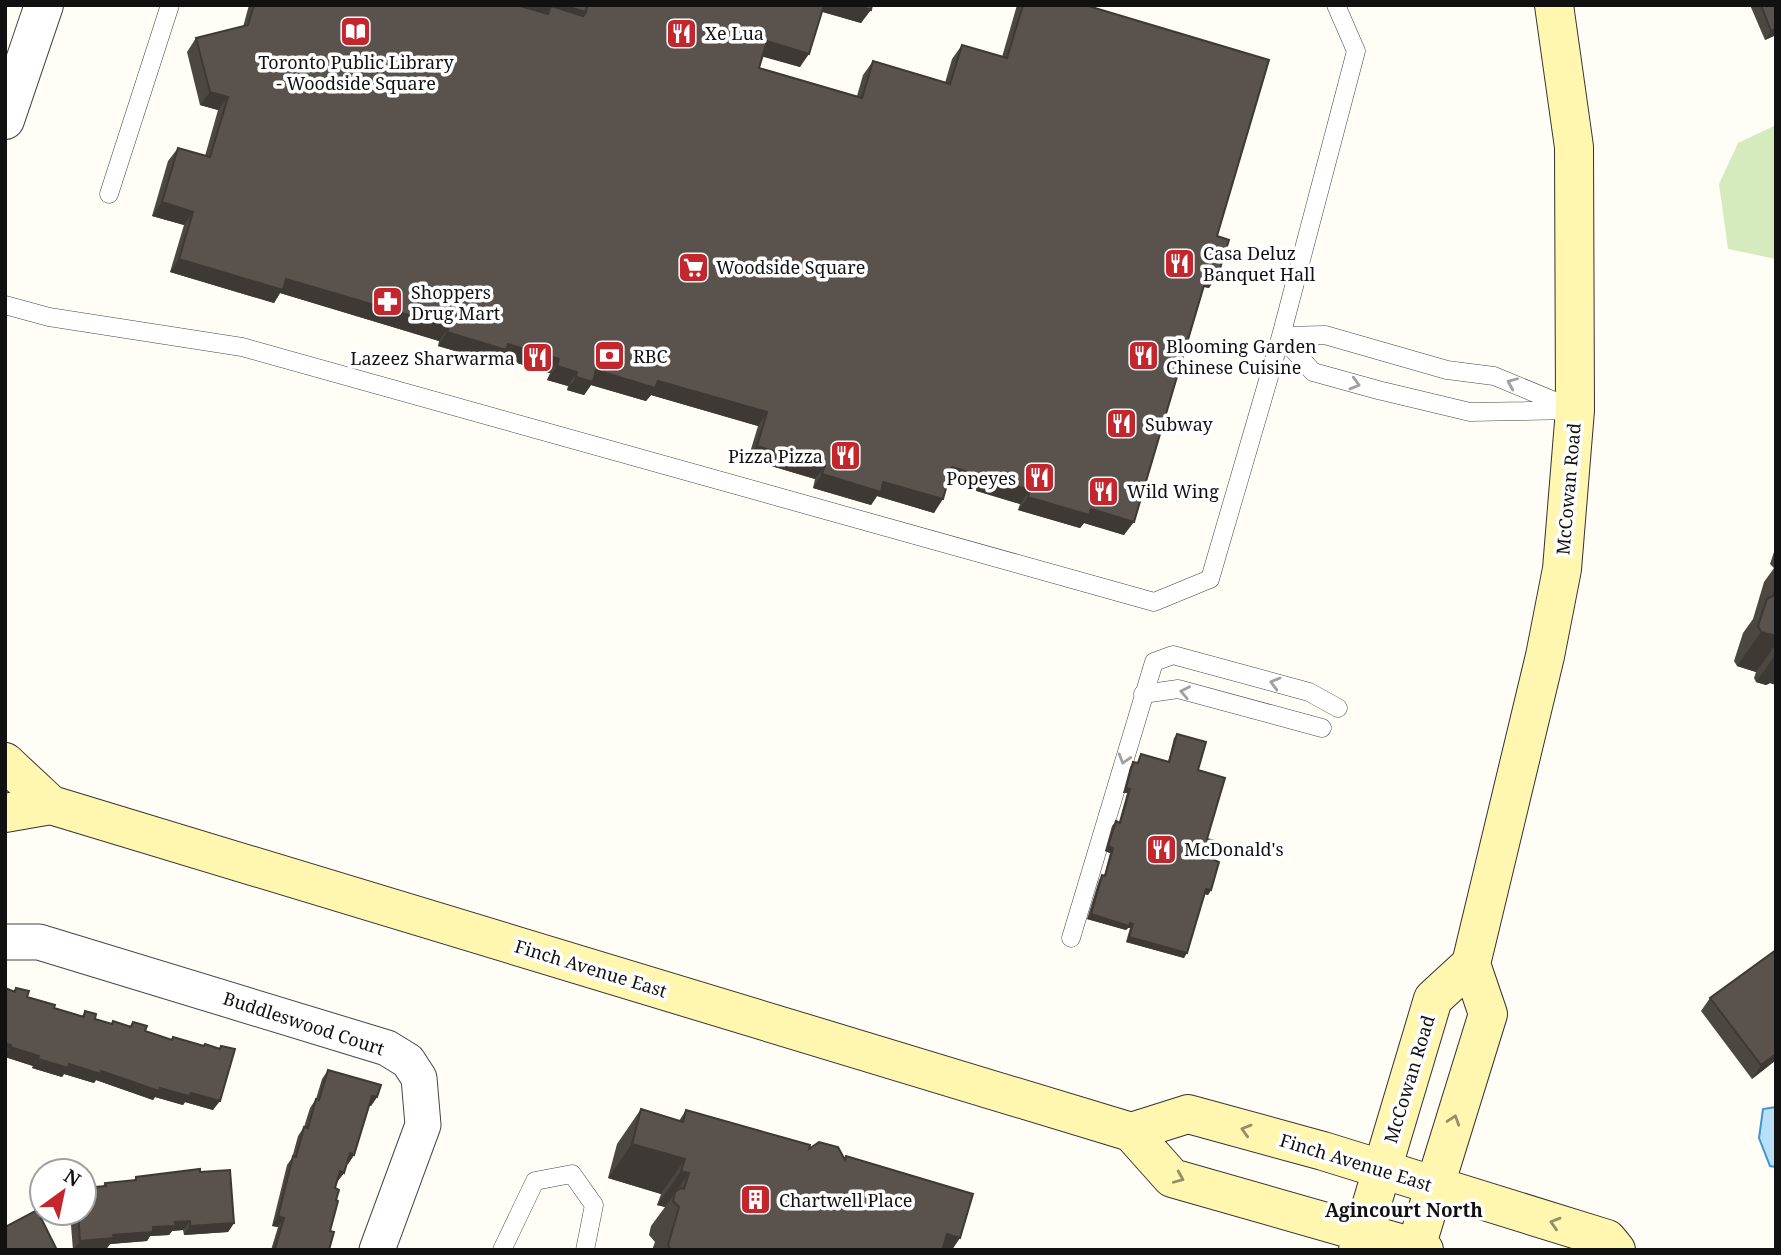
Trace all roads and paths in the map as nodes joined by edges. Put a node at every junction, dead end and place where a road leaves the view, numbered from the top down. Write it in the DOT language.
graph roads {
  1 [pos="44,5"];
  2 [pos="170,5"];
  3 [pos="1336,5"];
  4 [pos="1554,5"];
  5 [pos="5,120"];
  6 [pos="109,194"];
  7 [pos="5,305"];
  8 [pos="1281,335"];
  9 [pos="1575,410"];
  10 [pos="1143,694"];
  11 [pos="1338,708"];
  12 [pos="1322,728"];
  13 [pos="5,762"];
  14 [pos="51,805"];
  15 [pos="5,813"];
  16 [pos="1071,937"];
  17 [pos="5,942"];
  18 [pos="1471,964"];
  19 [pos="1131,1132"];
  20 [pos="1381,1171"];
  21 [pos="1434,1185"];
  22 [pos="1361,1241"];
  23 [pos="1418,1249"];
  24 [pos="377,1250"];
  25 [pos="502,1250"];
  26 [pos="585,1250"];
  27 [pos="1616,1250"];
  1 -- 5 [label="street"];
  2 -- 6 [label="lane"];
  3 -- 8 [label="lane"];
  4 -- 9 [label="main road, McCowan Road"];
  7 -- 8 [label="lane"];
  9 -- 8 [label="lane, one-way"];
  8 -- 9 [label="lane, one-way"];
  9 -- 18 [label="main road, McCowan Road"];
  11 -- 10 [label="lane, one-way"];
  12 -- 10 [label="lane, one-way"];
  10 -- 16 [label="lane, one-way"];
  13 -- 14 [label="main road, Finch Avenue East"];
  14 -- 15 [label="main road, Finch Avenue East"];
  14 -- 19 [label="main road, Finch Avenue East"];
  17 -- 24 [label="street, Buddleswood Court"];
  18 -- 20 [label="main road, McCowan Road"];
  21 -- 18 [label="main road, one-way"];
  20 -- 19 [label="main road, Finch Avenue East, one-way"];
  19 -- 22 [label="main road, one-way"];
  20 -- 21 [label="main road, Finch Avenue East"];
  20 -- 22 [label="main road, McCowan Road"];
  21 -- 23 [label="main road"];
  27 -- 21 [label="main road, Finch Avenue East, one-way"];
  22 -- 23 [label="main road"];
  25 -- 26 [label="lane"];
}
